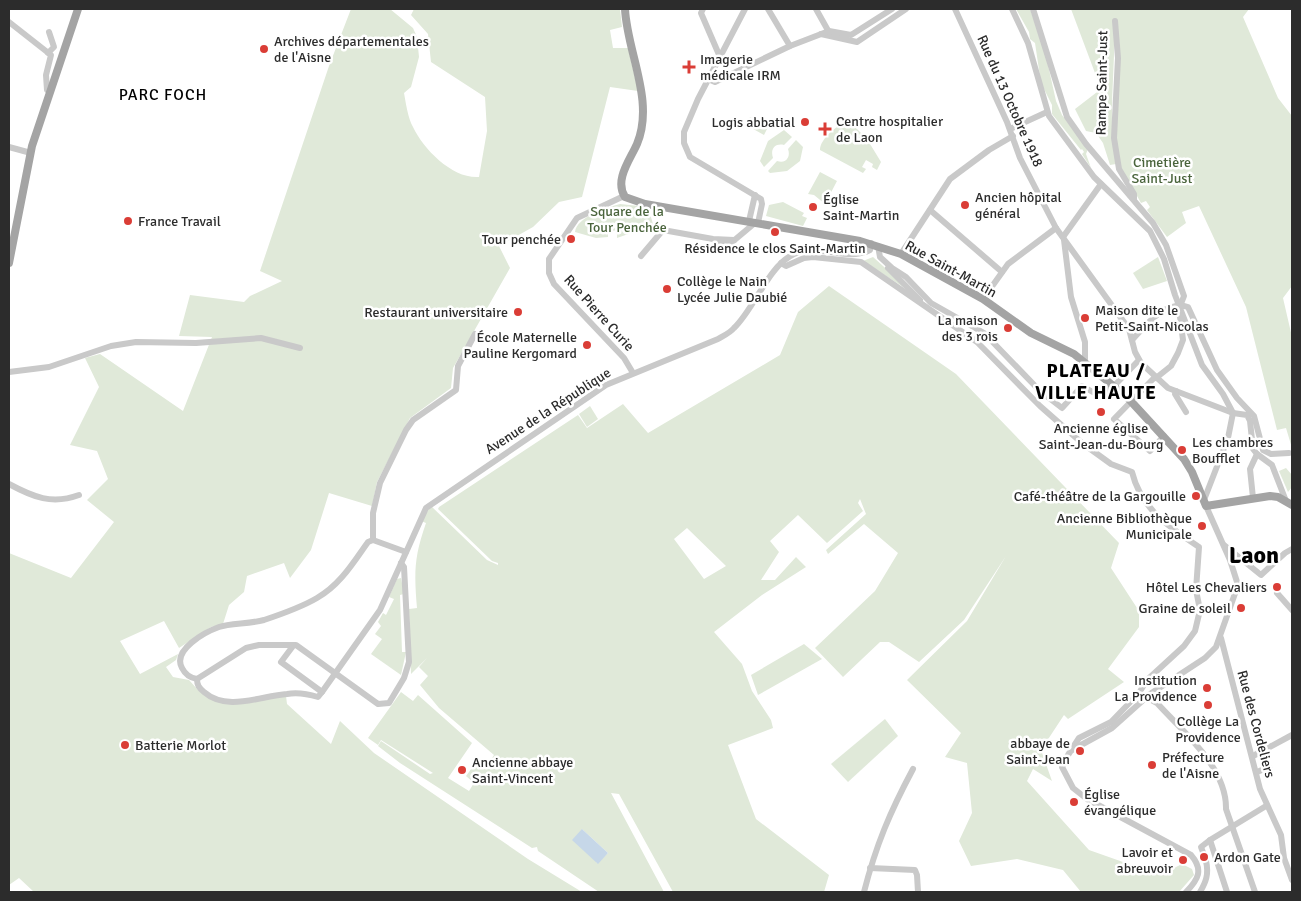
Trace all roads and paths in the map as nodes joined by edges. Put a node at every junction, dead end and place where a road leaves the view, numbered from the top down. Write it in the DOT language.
graph roads {
  1 [pos="78,9"];
  2 [pos="83,9"];
  3 [pos="625,9"];
  4 [pos="703,9"];
  5 [pos="745,9"];
  6 [pos="768,9"];
  7 [pos="816,9"];
  8 [pos="906,9"];
  9 [pos="955,9"];
  10 [pos="1012,9"];
  11 [pos="1033,9"];
  12 [pos="890,10"];
  13 [pos="893,18"];
  14 [pos="73,21"];
  15 [pos="1116,21"];
  16 [pos="9,22"];
  17 [pos="49,32"];
  18 [pos="830,34"];
  19 [pos="790,46"];
  20 [pos="48,53"];
  21 [pos="720,57"];
  22 [pos="708,79"];
  23 [pos="50,92"];
  24 [pos="1047,112"];
  25 [pos="1010,129"];
  26 [pos="1013,136"];
  27 [pos="9,147"];
  28 [pos="31,153"];
  29 [pos="1101,184"];
  30 [pos="624,196"];
  31 [pos="1134,200"];
  32 [pos="930,210"];
  33 [pos="752,222"];
  34 [pos="1056,228"];
  35 [pos="744,231"];
  36 [pos="1063,237"];
  37 [pos="873,246"];
  38 [pos="901,254"];
  39 [pos="641,256"];
  40 [pos="9,263"];
  41 [pos="781,263"];
  42 [pos="1002,272"];
  43 [pos="983,299"];
  44 [pos="925,307"];
  45 [pos="1178,307"];
  46 [pos="475,334"];
  47 [pos="1132,340"];
  48 [pos="300,348"];
  49 [pos="1139,360"];
  50 [pos="1085,362"];
  51 [pos="9,372"];
  52 [pos="633,373"];
  53 [pos="1156,377"];
  54 [pos="1113,386"];
  55 [pos="1176,391"];
  56 [pos="1131,401"];
  57 [pos="1186,412"];
  58 [pos="1233,413"];
  59 [pos="1164,436"];
  60 [pos="1289,453"];
  61 [pos="1257,454"];
  62 [pos="9,484"];
  63 [pos="80,496"];
  64 [pos="1253,498"];
  65 [pos="1205,503"];
  66 [pos="1289,503"];
  67 [pos="373,540"];
  68 [pos="1222,543"];
  69 [pos="1292,549"];
  70 [pos="406,552"];
  71 [pos="401,563"];
  72 [pos="1248,564"];
  73 [pos="1232,566"];
  74 [pos="1277,593"];
  75 [pos="1292,610"];
  76 [pos="1221,638"];
  77 [pos="293,646"];
  78 [pos="337,672"];
  79 [pos="197,678"];
  80 [pos="1167,685"];
  81 [pos="320,694"];
  82 [pos="1146,697"];
  83 [pos="1157,703"];
  84 [pos="1292,735"];
  85 [pos="1072,750"];
  86 [pos="1253,756"];
  87 [pos="1269,768"];
  88 [pos="913,769"];
  89 [pos="1257,772"];
  90 [pos="1266,806"];
  91 [pos="1232,825"];
  92 [pos="1210,840"];
  93 [pos="870,868"];
  94 [pos="1292,880"];
  95 [pos="1206,883"];
  96 [pos="864,892"];
  97 [pos="918,892"];
  98 [pos="1186,892"];
  99 [pos="1200,892"];
  100 [pos="1208,892"];
  101 [pos="1227,892"];
  102 [pos="1255,892"];
  1 -- 14 [label="main road"];
  2 -- 14 [label="main road"];
  3 -- 30 [label="main road"];
  4 -- 21 [label="street"];
  5 -- 21 [label="street"];
  6 -- 19 [label="street"];
  7 -- 18 [label="street"];
  8 -- 13 [label="street"];
  9 -- 25 [label="street, Rue du 13 Octobre 1918"];
  10 -- 24 [label="street"];
  11 -- 31 [label="street"];
  12 -- 13 [label="street"];
  12 -- 18 [label="street"];
  13 -- 18 [label="street"];
  14 -- 23 [label="main road"];
  15 -- 31 [label="street, Rampe Saint-Just"];
  16 -- 20 [label="street"];
  17 -- 20 [label="street"];
  18 -- 19 [label="street"];
  19 -- 22 [label="street"];
  20 -- 23 [label="street"];
  21 -- 22 [label="street"];
  22 -- 33 [label="street"];
  23 -- 28 [label="main road"];
  24 -- 25 [label="street"];
  24 -- 29 [label="street"];
  25 -- 26 [label="street, Rue du 13 Octobre 1918"];
  26 -- 32 [label="street"];
  26 -- 34 [label="street, Rue du 13 Octobre 1918"];
  27 -- 28 [label="street"];
  28 -- 40 [label="main road"];
  29 -- 36 [label="street"];
  29 -- 45 [label="street"];
  30 -- 33 [label="main road, Rue Saint-Martin"];
  30 -- 52 [label="street, Rue Pierre Curie"];
  31 -- 45 [label="street"];
  32 -- 38 [label="street"];
  32 -- 42 [label="street"];
  33 -- 35 [label="street"];
  33 -- 35 [label="street"];
  33 -- 37 [label="main road, Rue Saint-Martin"];
  34 -- 36 [label="street, Rue du 13 Octobre 1918"];
  34 -- 42 [label="street"];
  35 -- 39 [label="street"];
  36 -- 47 [label="street, Rue du 13 Octobre 1918"];
  36 -- 50 [label="street"];
  37 -- 38 [label="main road, Rue Saint-Martin"];
  37 -- 41 [label="street, Avenue de la République"];
  37 -- 44 [label="street"];
  37 -- 54 [label="street"];
  38 -- 43 [label="main road, Rue Saint-Martin"];
  41 -- 44 [label="street"];
  41 -- 52 [label="street, Avenue de la République"];
  42 -- 43 [label="street"];
  43 -- 50 [label="main road, Rue Saint-Martin"];
  44 -- 85 [label="street"];
  45 -- 47 [label="street"];
  45 -- 53 [label="street"];
  45 -- 58 [label="street"];
  45 -- 60 [label="street"];
  46 -- 67 [label="street"];
  47 -- 49 [label="street, Rue du 13 Octobre 1918"];
  48 -- 51 [label="street"];
  49 -- 53 [label="street"];
  49 -- 54 [label="street"];
  50 -- 54 [label="main road, Rue Saint-Martin"];
  52 -- 70 [label="street, Avenue de la République"];
  53 -- 55 [label="street"];
  53 -- 56 [label="street"];
  54 -- 56 [label="main road, Rue Saint-Martin"];
  55 -- 57 [label="street"];
  55 -- 58 [label="street"];
  56 -- 59 [label="main road, Rue Saint-Martin"];
  56 -- 59 [label="street"];
  58 -- 61 [label="street"];
  58 -- 65 [label="street"];
  59 -- 65 [label="main road, Rue Saint-Martin"];
  61 -- 64 [label="street"];
  61 -- 66 [label="street"];
  62 -- 63 [label="street"];
  64 -- 65 [label="main road"];
  64 -- 66 [label="main road"];
  65 -- 68 [label="street"];
  67 -- 70 [label="street"];
  67 -- 79 [label="street"];
  68 -- 72 [label="street"];
  68 -- 73 [label="street"];
  69 -- 72 [label="street"];
  70 -- 71 [label="street, Avenue de la République"];
  71 -- 78 [label="street, Avenue de la République"];
  71 -- 78 [label="street"];
  72 -- 73 [label="street"];
  73 -- 76 [label="street"];
  74 -- 75 [label="street"];
  76 -- 80 [label="street"];
  76 -- 86 [label="street, Rue des Cordeliers"];
  77 -- 78 [label="street"];
  77 -- 79 [label="street"];
  77 -- 81 [label="street"];
  78 -- 81 [label="street, Avenue de la République"];
  79 -- 81 [label="street"];
  80 -- 82 [label="street"];
  80 -- 83 [label="street"];
  82 -- 83 [label="street"];
  82 -- 85 [label="street"];
  83 -- 91 [label="street"];
  84 -- 86 [label="street"];
  85 -- 98 [label="street"];
  86 -- 89 [label="street, Rue des Cordeliers"];
  87 -- 89 [label="street"];
  88 -- 93 [label="street"];
  89 -- 90 [label="street, Rue des Cordeliers"];
  90 -- 91 [label="street"];
  90 -- 94 [label="street, Rue des Cordeliers"];
  91 -- 92 [label="street"];
  91 -- 102 [label="street"];
  92 -- 95 [label="street"];
  92 -- 101 [label="street"];
  93 -- 96 [label="street"];
  93 -- 97 [label="street"];
  95 -- 99 [label="street"];
  95 -- 100 [label="street"];
}
